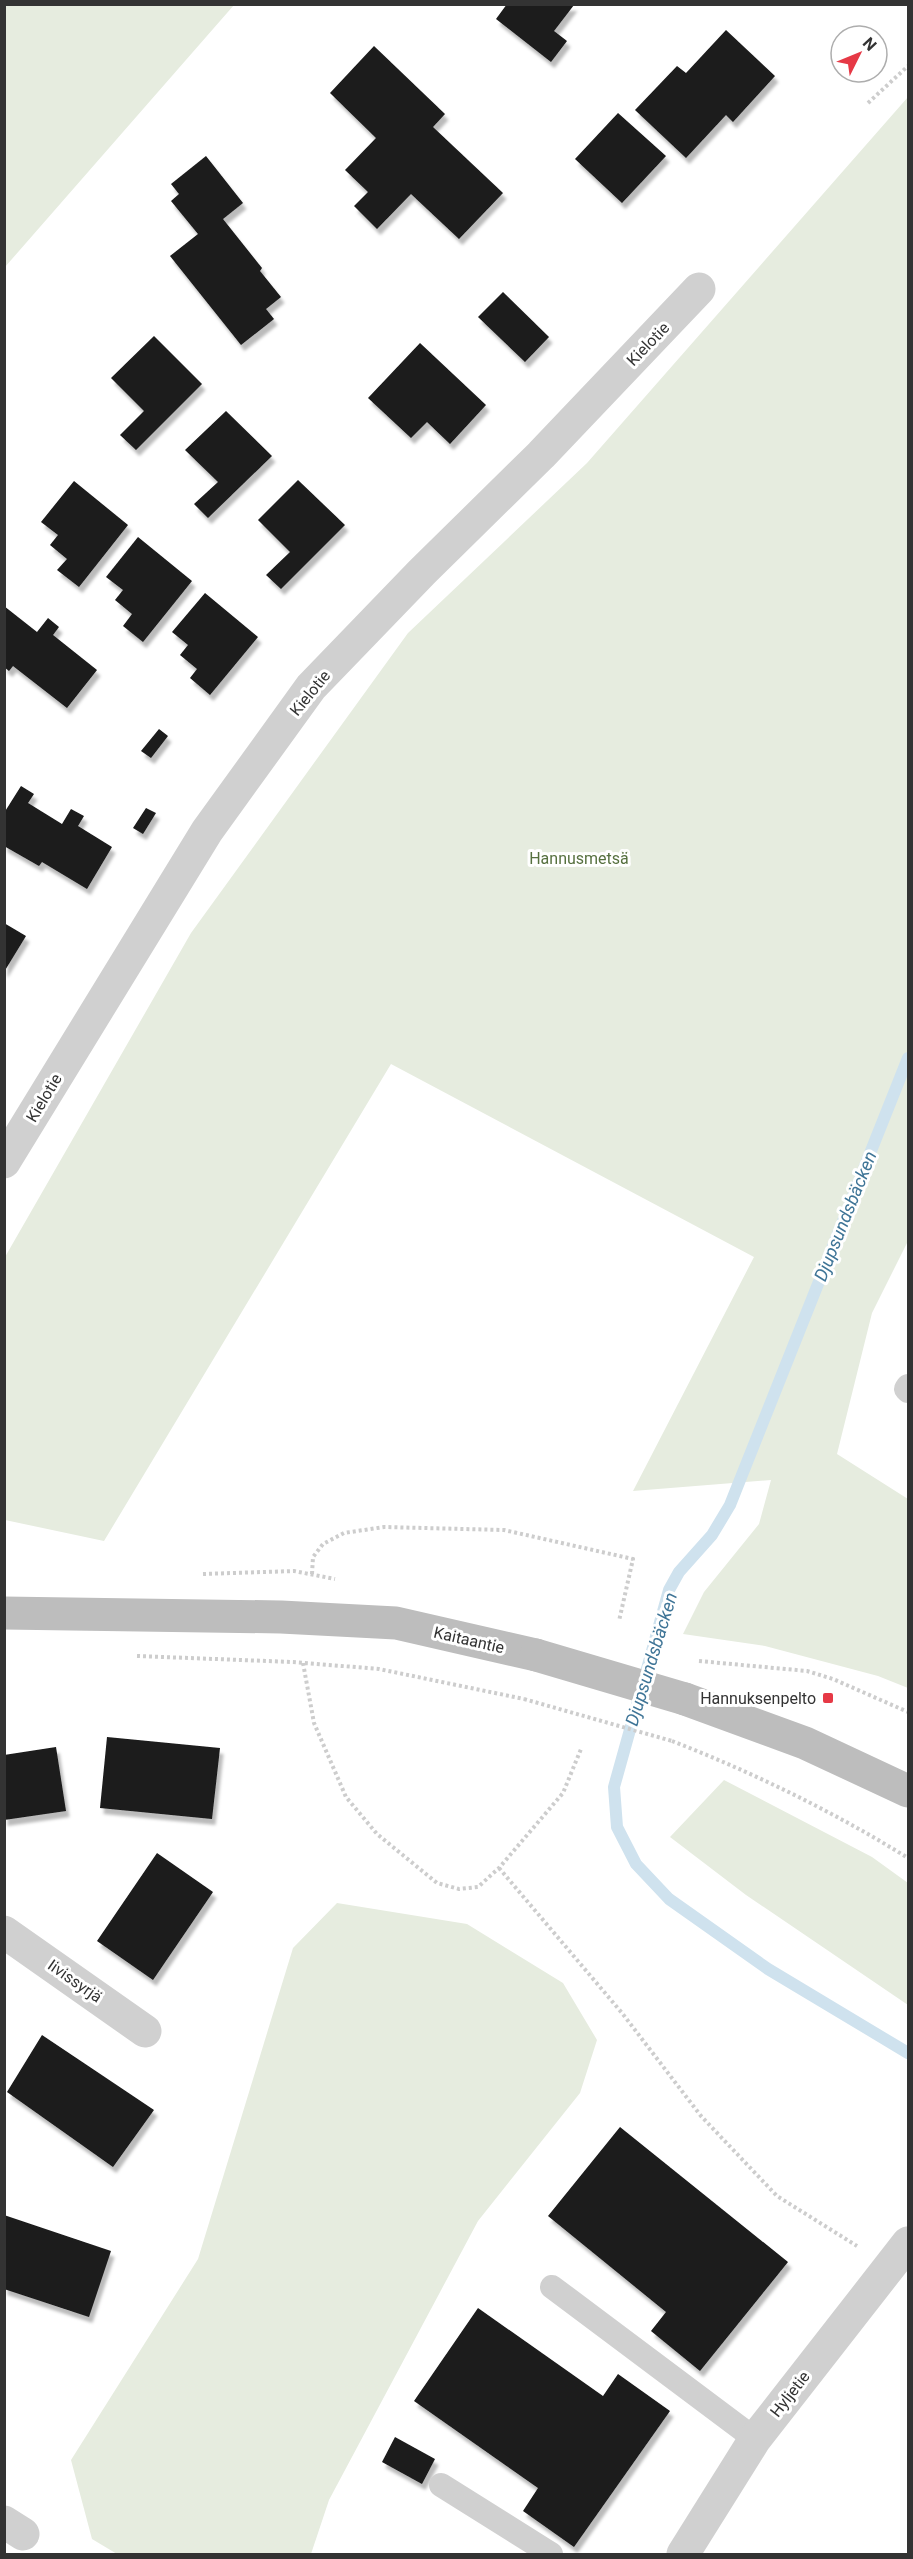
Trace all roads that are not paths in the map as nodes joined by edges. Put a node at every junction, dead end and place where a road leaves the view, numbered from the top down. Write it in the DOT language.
graph roads {
  1 [pos="699,289"];
  2 [pos="4,1162"];
  3 [pos="909,1386"];
  4 [pos="909,1391"];
  5 [pos="4,1613"];
  6 [pos="909,1791"];
  7 [pos="4,1932"];
  8 [pos="145,2031"];
  9 [pos="909,2243"];
  10 [pos="552,2287"];
  11 [pos="755,2439"];
  12 [pos="441,2485"];
  13 [pos="551,2554"];
  14 [pos="683,2554"];
  1 -- 2 [label="street, Kielotie"];
  3 -- 4 [label="lane"];
  5 -- 6 [label="main road, Kaitaantie, bridge"];
  7 -- 8 [label="street, Iivissyrjä"];
  9 -- 11 [label="street, Hyljetie"];
  10 -- 11 [label="lane"];
  11 -- 14 [label="street, Hyljetie"];
  12 -- 13 [label="lane"];
}
